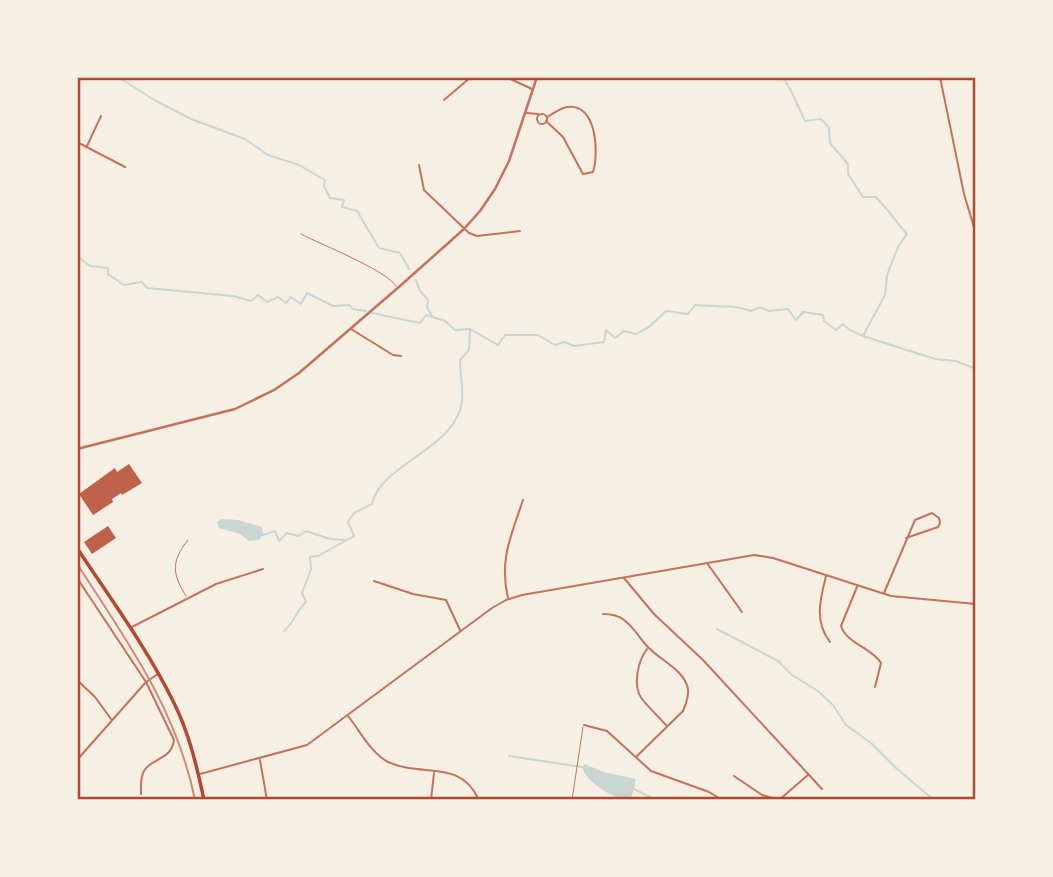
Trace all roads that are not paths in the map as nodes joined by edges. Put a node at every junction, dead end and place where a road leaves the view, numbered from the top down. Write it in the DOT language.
graph roads {
  1 [pos="471,77"];
  2 [pos="506,77"];
  3 [pos="537,77"];
  4 [pos="940,77"];
  5 [pos="533,90"];
  6 [pos="444,100"];
  7 [pos="528,113"];
  8 [pos="539,115"];
  9 [pos="101,116"];
  10 [pos="547,117"];
  11 [pos="537,119"];
  12 [pos="546,121"];
  13 [pos="77,142"];
  14 [pos="87,147"];
  15 [pos="419,165"];
  16 [pos="125,167"];
  17 [pos="464,229"];
  18 [pos="520,231"];
  19 [pos="301,234"];
  20 [pos="976,234"];
  21 [pos="397,288"];
  22 [pos="350,328"];
  23 [pos="401,356"];
  24 [pos="77,449"];
  25 [pos="523,500"];
  26 [pos="906,538"];
  27 [pos="188,540"];
  28 [pos="77,548"];
  29 [pos="706,562"];
  30 [pos="263,569"];
  31 [pos="826,575"];
  32 [pos="623,577"];
  33 [pos="77,578"];
  34 [pos="374,581"];
  35 [pos="858,586"];
  36 [pos="884,594"];
  37 [pos="187,598"];
  38 [pos="508,599"];
  39 [pos="976,604"];
  40 [pos="742,612"];
  41 [pos="603,614"];
  42 [pos="129,628"];
  43 [pos="461,631"];
  44 [pos="830,642"];
  45 [pos="648,648"];
  46 [pos="158,674"];
  47 [pos="77,680"];
  48 [pos="146,682"];
  49 [pos="875,687"];
  50 [pos="348,715"];
  51 [pos="112,720"];
  52 [pos="584,725"];
  53 [pos="666,726"];
  54 [pos="636,757"];
  55 [pos="260,759"];
  56 [pos="77,760"];
  57 [pos="434,772"];
  58 [pos="198,774"];
  59 [pos="809,774"];
  60 [pos="734,775"];
  61 [pos="822,789"];
  62 [pos="141,794"];
  63 [pos="204,800"];
  64 [pos="267,800"];
  65 [pos="431,800"];
  66 [pos="479,800"];
  67 [pos="572,800"];
  68 [pos="722,800"];
  1 -- 6 [label="street"];
  2 -- 5 [label="street"];
  3 -- 5 [label="street"];
  4 -- 20 [label="street"];
  5 -- 7 [label="street"];
  7 -- 8 [label="street"];
  7 -- 11 [label="street"];
  7 -- 17 [label="street"];
  8 -- 10 [label="street"];
  8 -- 11 [label="street"];
  9 -- 14 [label="street"];
  10 -- 12 [label="street"];
  10 -- 12 [label="street"];
  11 -- 12 [label="street"];
  13 -- 14 [label="street"];
  14 -- 16 [label="street"];
  15 -- 17 [label="street"];
  17 -- 18 [label="street"];
  17 -- 21 [label="street"];
  19 -- 21 [label="lane"];
  21 -- 22 [label="street"];
  22 -- 23 [label="street"];
  22 -- 24 [label="street"];
  25 -- 38 [label="street"];
  26 -- 26 [label="street"];
  26 -- 36 [label="street"];
  27 -- 37 [label="lane"];
  28 -- 42 [label="main road"];
  29 -- 31 [label="street"];
  29 -- 32 [label="street"];
  29 -- 40 [label="street"];
  30 -- 37 [label="street"];
  31 -- 35 [label="street"];
  31 -- 44 [label="street"];
  32 -- 38 [label="street"];
  32 -- 59 [label="street"];
  33 -- 48 [label="street"];
  34 -- 43 [label="street"];
  35 -- 36 [label="street"];
  35 -- 49 [label="street"];
  36 -- 39 [label="street"];
  37 -- 42 [label="street"];
  38 -- 43 [label="street"];
  41 -- 45 [label="street"];
  42 -- 46 [label="main road"];
  43 -- 50 [label="street"];
  45 -- 53 [label="street"];
  45 -- 53 [label="street"];
  46 -- 48 [label="street"];
  46 -- 58 [label="main road"];
  47 -- 51 [label="street"];
  48 -- 51 [label="street"];
  48 -- 62 [label="street"];
  50 -- 55 [label="street"];
  50 -- 57 [label="street"];
  51 -- 56 [label="street"];
  52 -- 54 [label="street"];
  52 -- 67 [label="lane"];
  53 -- 54 [label="street"];
  54 -- 68 [label="street"];
  55 -- 58 [label="street"];
  55 -- 64 [label="street"];
  57 -- 65 [label="street"];
  57 -- 66 [label="street"];
  58 -- 63 [label="main road"];
  59 -- 60 [label="street"];
  59 -- 61 [label="street"];
}
